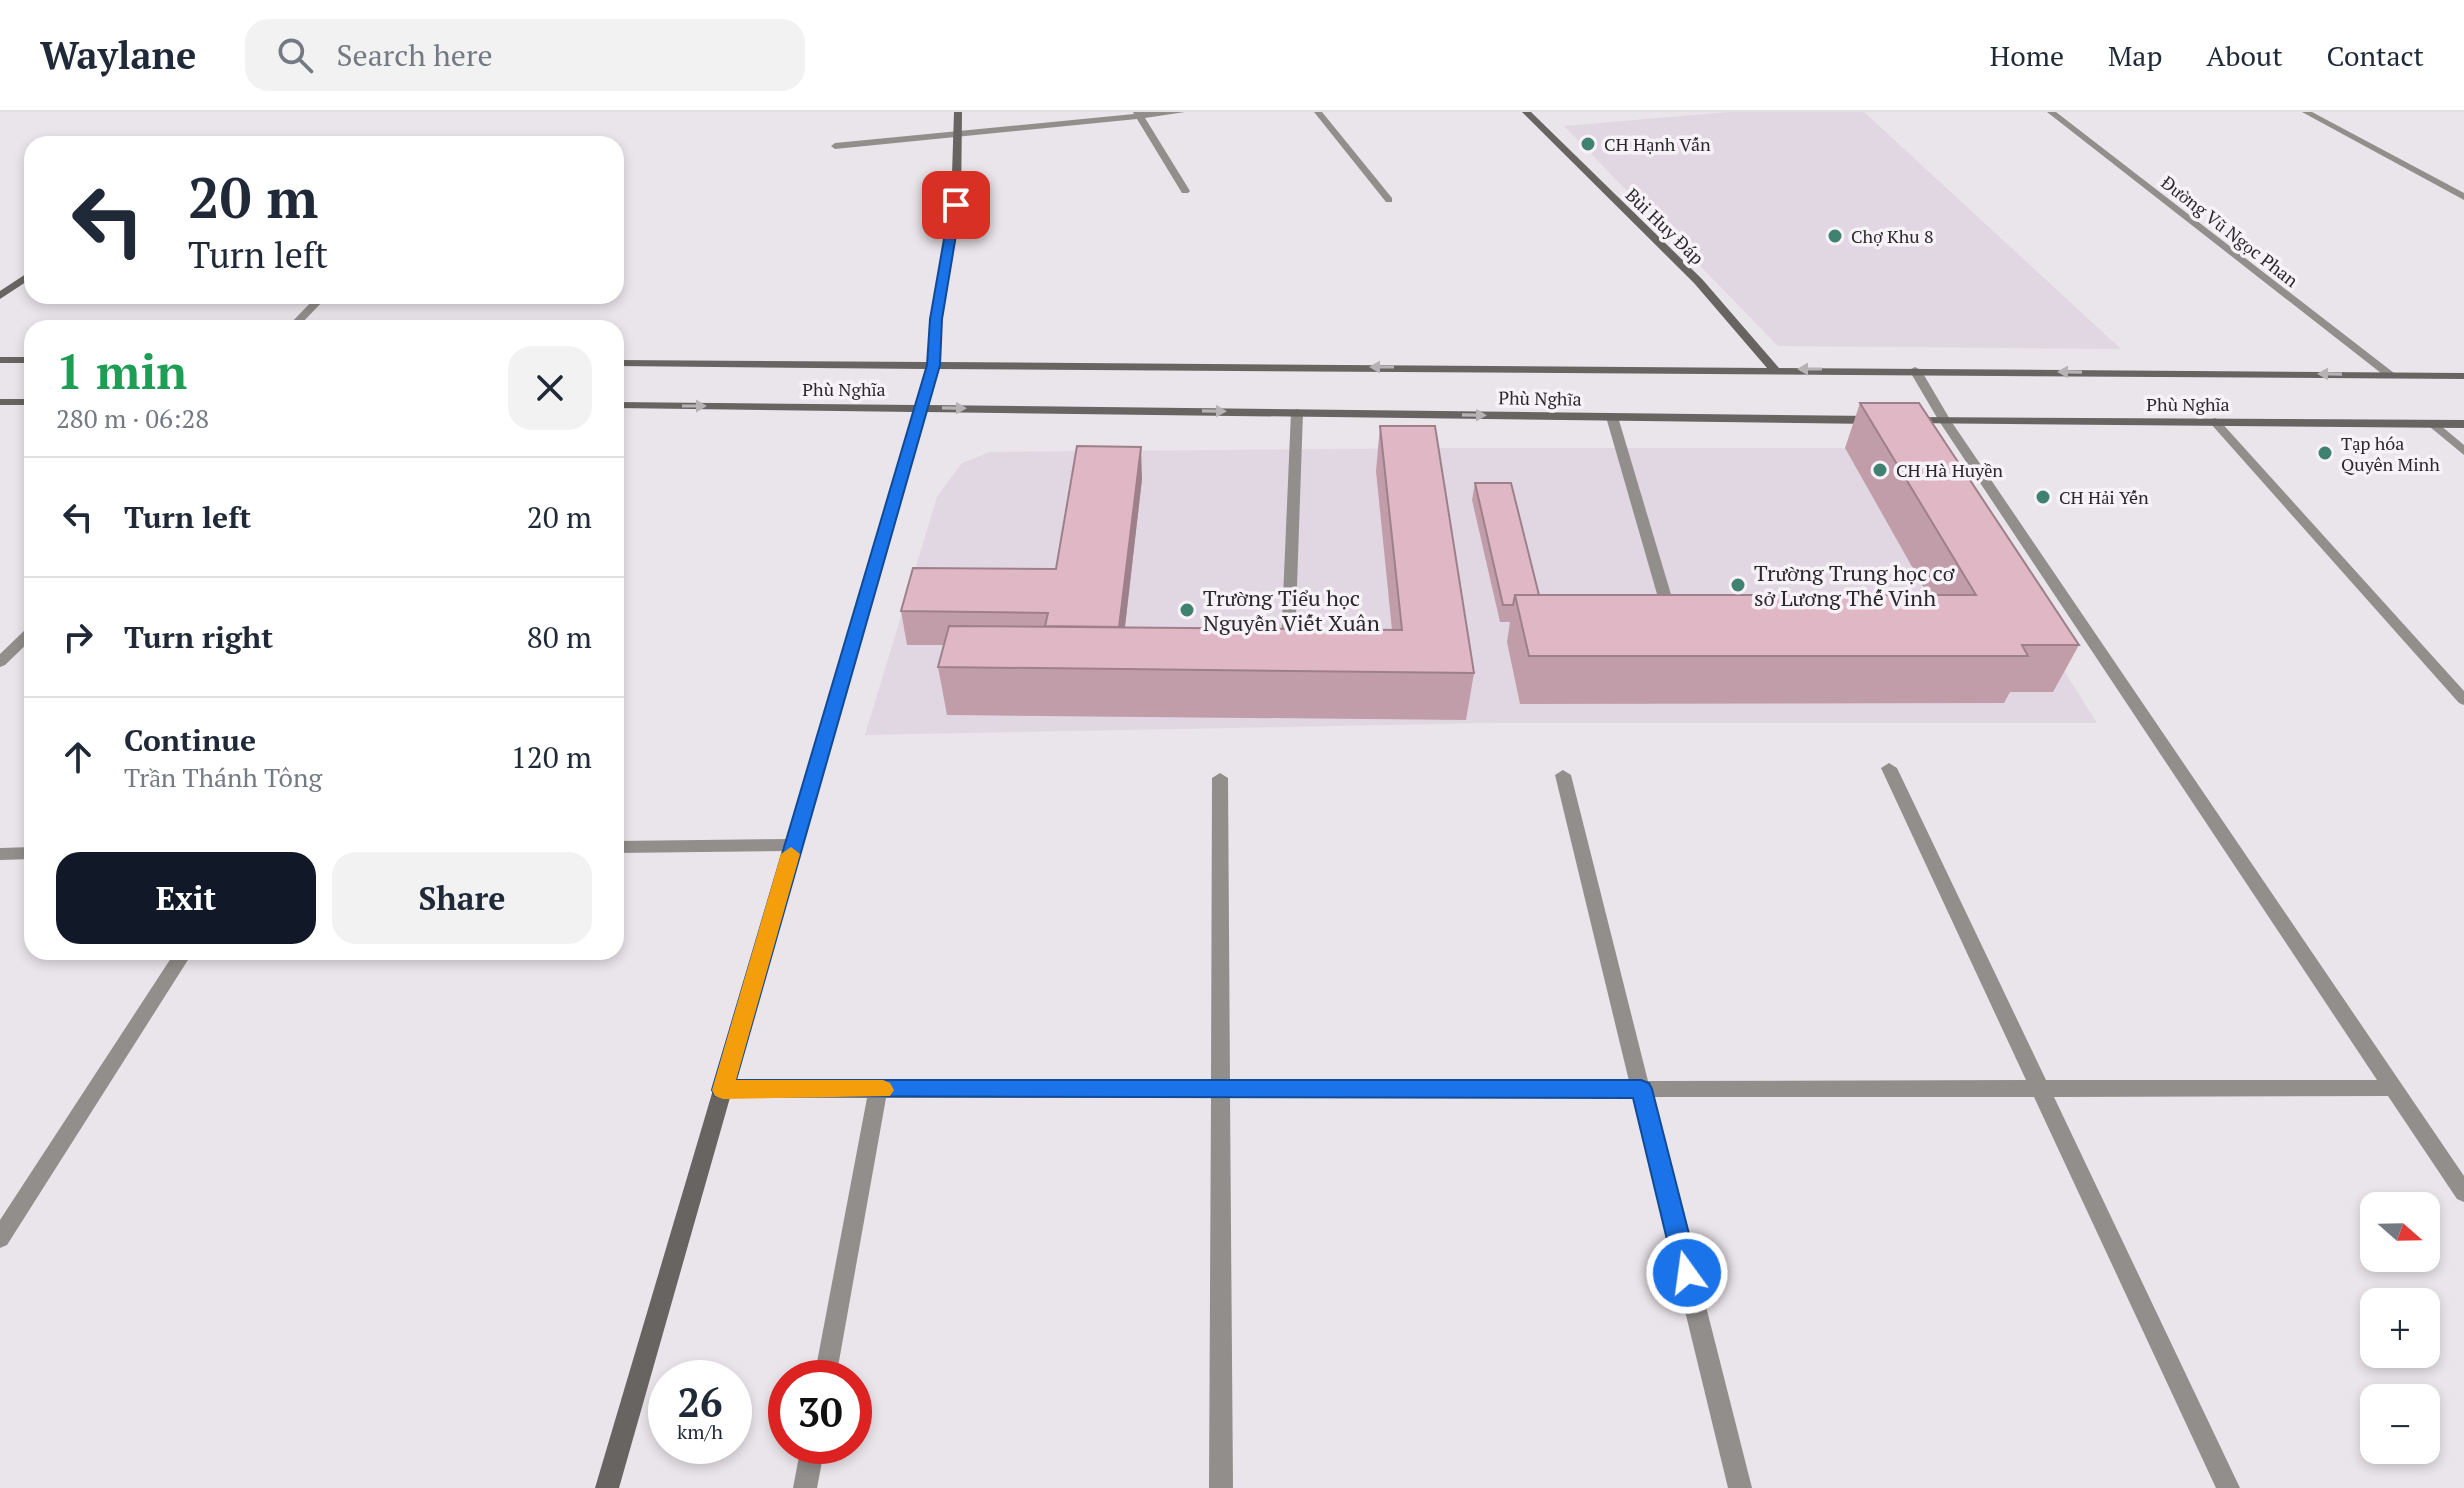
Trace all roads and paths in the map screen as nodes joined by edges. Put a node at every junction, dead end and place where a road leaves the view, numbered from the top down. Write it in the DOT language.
graph roads {
  1 [pos="958,112"];
  2 [pos="1181,112"];
  3 [pos="1318,112"];
  4 [pos="1526,112"];
  5 [pos="2051,112"];
  6 [pos="2306,112"];
  7 [pos="1138,114"];
  8 [pos="957,134"];
  9 [pos="835,146"];
  10 [pos="1185,191"];
  11 [pos="2464,197"];
  12 [pos="1389,200"];
  13 [pos="24,279"];
  14 [pos="0,296"];
  15 [pos="315,304"];
  16 [pos="299,320"];
  17 [pos="0,360"];
  18 [pos="24,360"];
  19 [pos="624,363"];
  20 [pos="933,365"];
  21 [pos="1774,369"];
  22 [pos="1915,370"];
  23 [pos="2390,375"];
  24 [pos="2464,376"];
  25 [pos="0,402"];
  26 [pos="24,402"];
  27 [pos="624,405"];
  28 [pos="921,407"];
  29 [pos="1297,412"];
  30 [pos="1612,417"];
  31 [pos="1882,421"];
  32 [pos="1897,421"];
  33 [pos="1945,421"];
  34 [pos="2215,422"];
  35 [pos="2434,424"];
  36 [pos="2464,424"];
  37 [pos="2464,451"];
  38 [pos="1682,601"];
  39 [pos="24,639"];
  40 [pos="1288,644"];
  41 [pos="0,662"];
  42 [pos="2464,700"];
  43 [pos="1889,768"];
  44 [pos="1563,775"];
  45 [pos="1220,778"];
  46 [pos="794,845"];
  47 [pos="624,847"];
  48 [pos="24,853"];
  49 [pos="0,854"];
  50 [pos="179,960"];
  51 [pos="2040,1088"];
  52 [pos="2393,1088"];
  53 [pos="1641,1089"];
  54 [pos="723,1090"];
  55 [pos="878,1090"];
  56 [pos="1220,1090"];
  57 [pos="2464,1193"];
  58 [pos="0,1238"];
  59 [pos="828,1360"];
  60 [pos="810,1464"];
  61 [pos="607,1488"];
  62 [pos="805,1488"];
  63 [pos="1221,1488"];
  64 [pos="1740,1488"];
  65 [pos="2228,1488"];
  1 -- 8 [label="street"];
  2 -- 7 [label="street"];
  3 -- 12 [label="street"];
  4 -- 21 [label="street, Bùi Huy Đáp"];
  5 -- 23 [label="street, Đường Vũ Ngọc Phan"];
  6 -- 11 [label="street"];
  7 -- 8 [label="street"];
  7 -- 10 [label="street"];
  8 -- 9 [label="street"];
  8 -- 20 [label="street"];
  13 -- 14 [label="street"];
  15 -- 16 [label="street"];
  17 -- 18 [label="street"];
  19 -- 20 [label="street"];
  21 -- 20 [label="street, one-way"];
  20 -- 28 [label="street"];
  22 -- 21 [label="street, one-way"];
  23 -- 22 [label="street, one-way"];
  22 -- 33 [label="street"];
  23 -- 24 [label="street"];
  25 -- 26 [label="street"];
  27 -- 28 [label="street, Phù Nghĩa, one-way"];
  28 -- 29 [label="street, Phù Nghĩa, one-way"];
  28 -- 46 [label="street"];
  29 -- 30 [label="street, Phù Nghĩa, one-way"];
  29 -- 40 [label="street"];
  30 -- 31 [label="street, Phù Nghĩa"];
  30 -- 38 [label="street"];
  32 -- 33 [label="street, Phù Nghĩa"];
  33 -- 34 [label="street, Phù Nghĩa"];
  33 -- 52 [label="street"];
  34 -- 35 [label="street, Phù Nghĩa"];
  34 -- 42 [label="street"];
  35 -- 36 [label="street, Phù Nghĩa"];
  35 -- 37 [label="street"];
  39 -- 41 [label="street"];
  43 -- 51 [label="street"];
  44 -- 53 [label="street"];
  45 -- 56 [label="street"];
  46 -- 47 [label="street"];
  46 -- 54 [label="street"];
  48 -- 49 [label="street"];
  50 -- 58 [label="street"];
  51 -- 52 [label="street"];
  51 -- 53 [label="street"];
  51 -- 65 [label="street"];
  52 -- 57 [label="street"];
  53 -- 56 [label="street"];
  53 -- 64 [label="street"];
  54 -- 55 [label="street"];
  54 -- 61 [label="street"];
  55 -- 56 [label="street"];
  55 -- 59 [label="street"];
  56 -- 63 [label="street"];
  60 -- 62 [label="street"];
}
